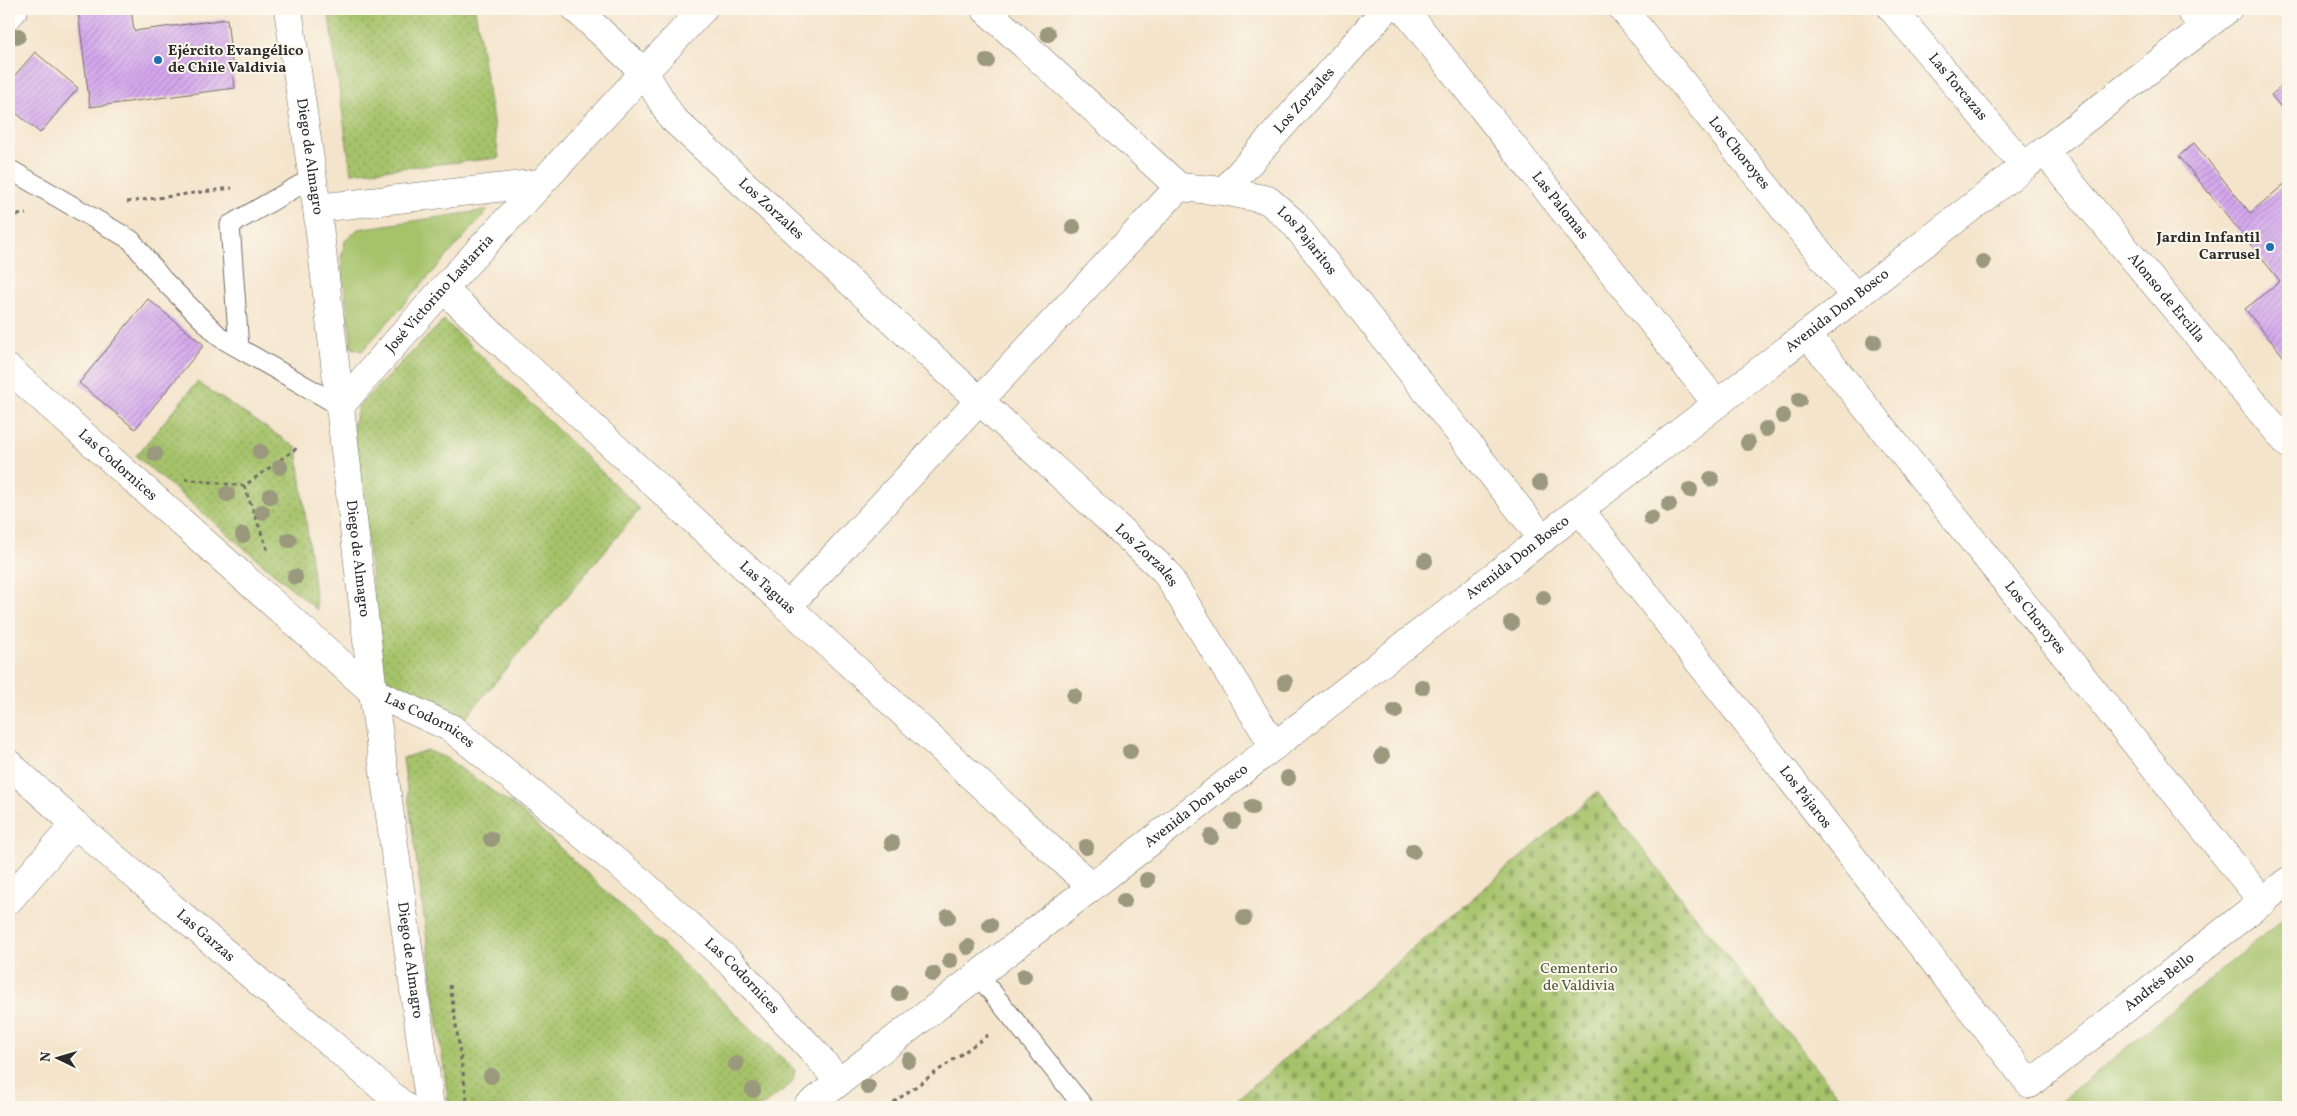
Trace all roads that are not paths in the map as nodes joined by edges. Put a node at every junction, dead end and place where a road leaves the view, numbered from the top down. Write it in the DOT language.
graph roads {
  1 [pos="14,9"];
  2 [pos="288,9"];
  3 [pos="576,9"];
  4 [pos="703,9"];
  5 [pos="985,9"];
  6 [pos="1386,9"];
  7 [pos="1404,9"];
  8 [pos="1623,9"];
  9 [pos="1892,9"];
  10 [pos="2228,9"];
  11 [pos="9,15"];
  12 [pos="2196,18"];
  13 [pos="644,72"];
  14 [pos="2034,159"];
  15 [pos="9,169"];
  16 [pos="312,178"];
  17 [pos="541,183"];
  18 [pos="1179,186"];
  19 [pos="1224,191"];
  20 [pos="317,208"];
  21 [pos="443,289"];
  22 [pos="1855,297"];
  23 [pos="1807,334"];
  24 [pos="240,348"];
  25 [pos="9,368"];
  26 [pos="980,399"];
  27 [pos="1717,404"];
  28 [pos="340,406"];
  29 [pos="2288,444"];
  30 [pos="1580,510"];
  31 [pos="1542,538"];
  32 [pos="787,607"];
  33 [pos="374,692"];
  34 [pos="1274,746"];
  35 [pos="9,764"];
  36 [pos="75,824"];
  37 [pos="2288,881"];
  38 [pos="1092,887"];
  39 [pos="9,900"];
  40 [pos="2263,902"];
  41 [pos="978,975"];
  42 [pos="839,1082"];
  43 [pos="2030,1084"];
  44 [pos="405,1107"];
  45 [pos="430,1107"];
  46 [pos="807,1107"];
  47 [pos="1084,1107"];
  1 -- 11 [label="street"];
  2 -- 16 [label="street, Diego de Almagro"];
  3 -- 13 [label="street, Los Zorzales"];
  4 -- 13 [label="street, José Victorino Lastarria"];
  5 -- 18 [label="street"];
  6 -- 19 [label="street, Los Zorzales"];
  7 -- 27 [label="street, Las Palomas"];
  8 -- 22 [label="street, Los Choroyes"];
  9 -- 14 [label="street, Las Torcazas"];
  10 -- 12 [label="street, Avenida Don Bosco"];
  12 -- 14 [label="street, Avenida Don Bosco"];
  13 -- 17 [label="street, José Victorino Lastarria"];
  13 -- 26 [label="street, Los Zorzales"];
  14 -- 22 [label="street, Avenida Don Bosco"];
  14 -- 29 [label="street, Alonso de Ercilla"];
  15 -- 24 [label="lane"];
  16 -- 20 [label="street, Diego de Almagro"];
  16 -- 24 [label="lane"];
  17 -- 20 [label="street"];
  17 -- 21 [label="street, José Victorino Lastarria"];
  18 -- 19 [label="street, Los Pajaritos"];
  18 -- 26 [label="street"];
  19 -- 31 [label="street, Los Pajaritos"];
  20 -- 28 [label="street, Diego de Almagro"];
  21 -- 28 [label="street, José Victorino Lastarria"];
  21 -- 32 [label="street, Las Taguas"];
  22 -- 23 [label="street, Avenida Don Bosco"];
  23 -- 27 [label="street, Avenida Don Bosco"];
  23 -- 40 [label="street, Los Choroyes"];
  24 -- 28 [label="lane"];
  25 -- 33 [label="street, Las Codornices"];
  26 -- 32 [label="street"];
  26 -- 34 [label="street, Los Zorzales"];
  27 -- 30 [label="street, Avenida Don Bosco"];
  28 -- 33 [label="street, Diego de Almagro"];
  30 -- 31 [label="street, Avenida Don Bosco"];
  30 -- 43 [label="street, Los Pájaros"];
  31 -- 34 [label="street, Avenida Don Bosco"];
  32 -- 38 [label="street, Las Taguas"];
  33 -- 42 [label="street, Las Codornices"];
  33 -- 45 [label="street, Diego de Almagro"];
  34 -- 38 [label="street, Avenida Don Bosco"];
  35 -- 36 [label="street, Las Garzas"];
  36 -- 39 [label="street"];
  36 -- 44 [label="street, Las Garzas"];
  37 -- 40 [label="street, Andrés Bello"];
  38 -- 41 [label="street, Avenida Don Bosco"];
  40 -- 43 [label="street, Andrés Bello"];
  41 -- 42 [label="street, Avenida Don Bosco"];
  41 -- 47 [label="lane"];
  42 -- 46 [label="street, Avenida Don Bosco"];
}
